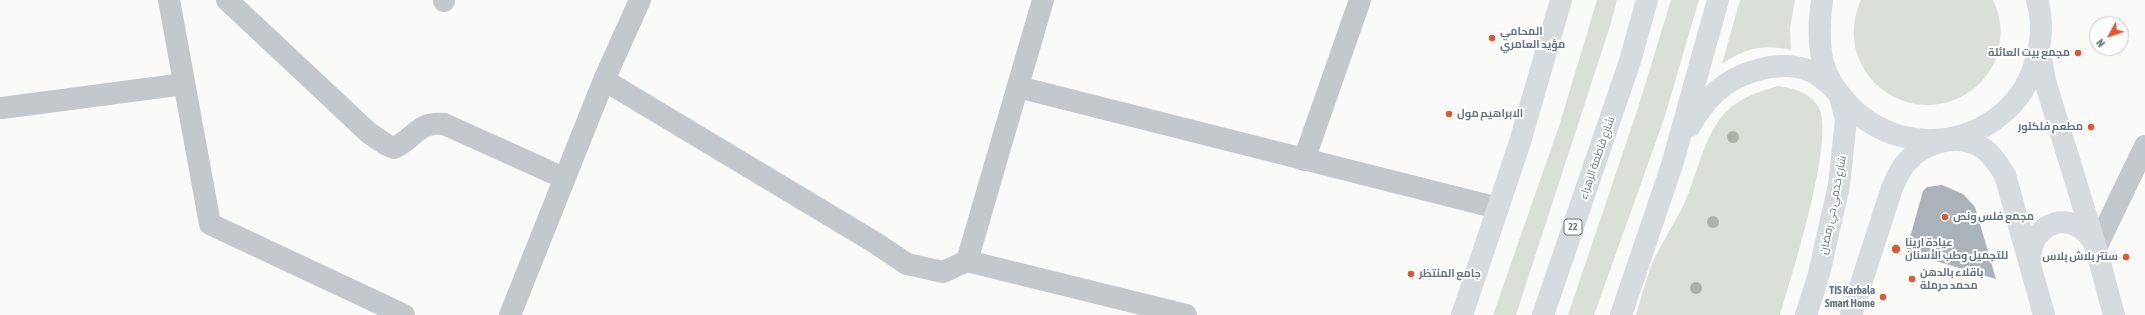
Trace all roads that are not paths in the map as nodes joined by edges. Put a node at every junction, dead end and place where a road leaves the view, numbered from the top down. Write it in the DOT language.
graph roads {
  1 [pos="169,0"];
  2 [pos="227,0"];
  3 [pos="640,0"];
  4 [pos="1043,0"];
  5 [pos="1360,0"];
  6 [pos="1561,0"];
  7 [pos="1648,0"];
  8 [pos="1718,0"];
  9 [pos="1822,0"];
  10 [pos="2037,0"];
  11 [pos="2040,45"];
  12 [pos="604,80"];
  13 [pos="184,84"];
  14 [pos="1018,87"];
  15 [pos="1839,94"];
  16 [pos="2,108"];
  17 [pos="1946,140"];
  18 [pos="2145,146"];
  19 [pos="1304,160"];
  20 [pos="1672,165"];
  21 [pos="564,178"];
  22 [pos="1498,208"];
  23 [pos="2095,246"];
  24 [pos="2030,260"];
  25 [pos="967,261"];
  26 [pos="515,314"];
  27 [pos="404,315"];
  28 [pos="1186,315"];
  29 [pos="1462,315"];
  30 [pos="1543,315"];
  31 [pos="1622,315"];
  32 [pos="1806,315"];
  33 [pos="1851,315"];
  34 [pos="2044,315"];
  35 [pos="2114,315"];
  1 -- 13 [label="street"];
  2 -- 21 [label="street"];
  3 -- 12 [label="street"];
  4 -- 14 [label="street"];
  5 -- 19 [label="street"];
  6 -- 22 [label="main road"];
  7 -- 30 [label="main road, شارع فاطمة الزهراء / 22"];
  8 -- 20 [label="main road"];
  9 -- 15 [label="main road"];
  10 -- 11 [label="main road"];
  11 -- 17 [label="main road"];
  11 -- 23 [label="main road"];
  12 -- 21 [label="street"];
  12 -- 25 [label="street"];
  13 -- 16 [label="street"];
  13 -- 27 [label="street"];
  14 -- 19 [label="street"];
  14 -- 25 [label="street"];
  15 -- 17 [label="main road"];
  15 -- 20 [label="main road"];
  15 -- 32 [label="main road, شارع خدمي حي رمضان"];
  17 -- 24 [label="main road"];
  17 -- 33 [label="main road"];
  18 -- 23 [label="street"];
  19 -- 22 [label="street"];
  20 -- 31 [label="main road"];
  21 -- 26 [label="street"];
  22 -- 29 [label="main road"];
  23 -- 24 [label="main road"];
  23 -- 35 [label="main road"];
  24 -- 34 [label="main road"];
  25 -- 28 [label="street"];
}
